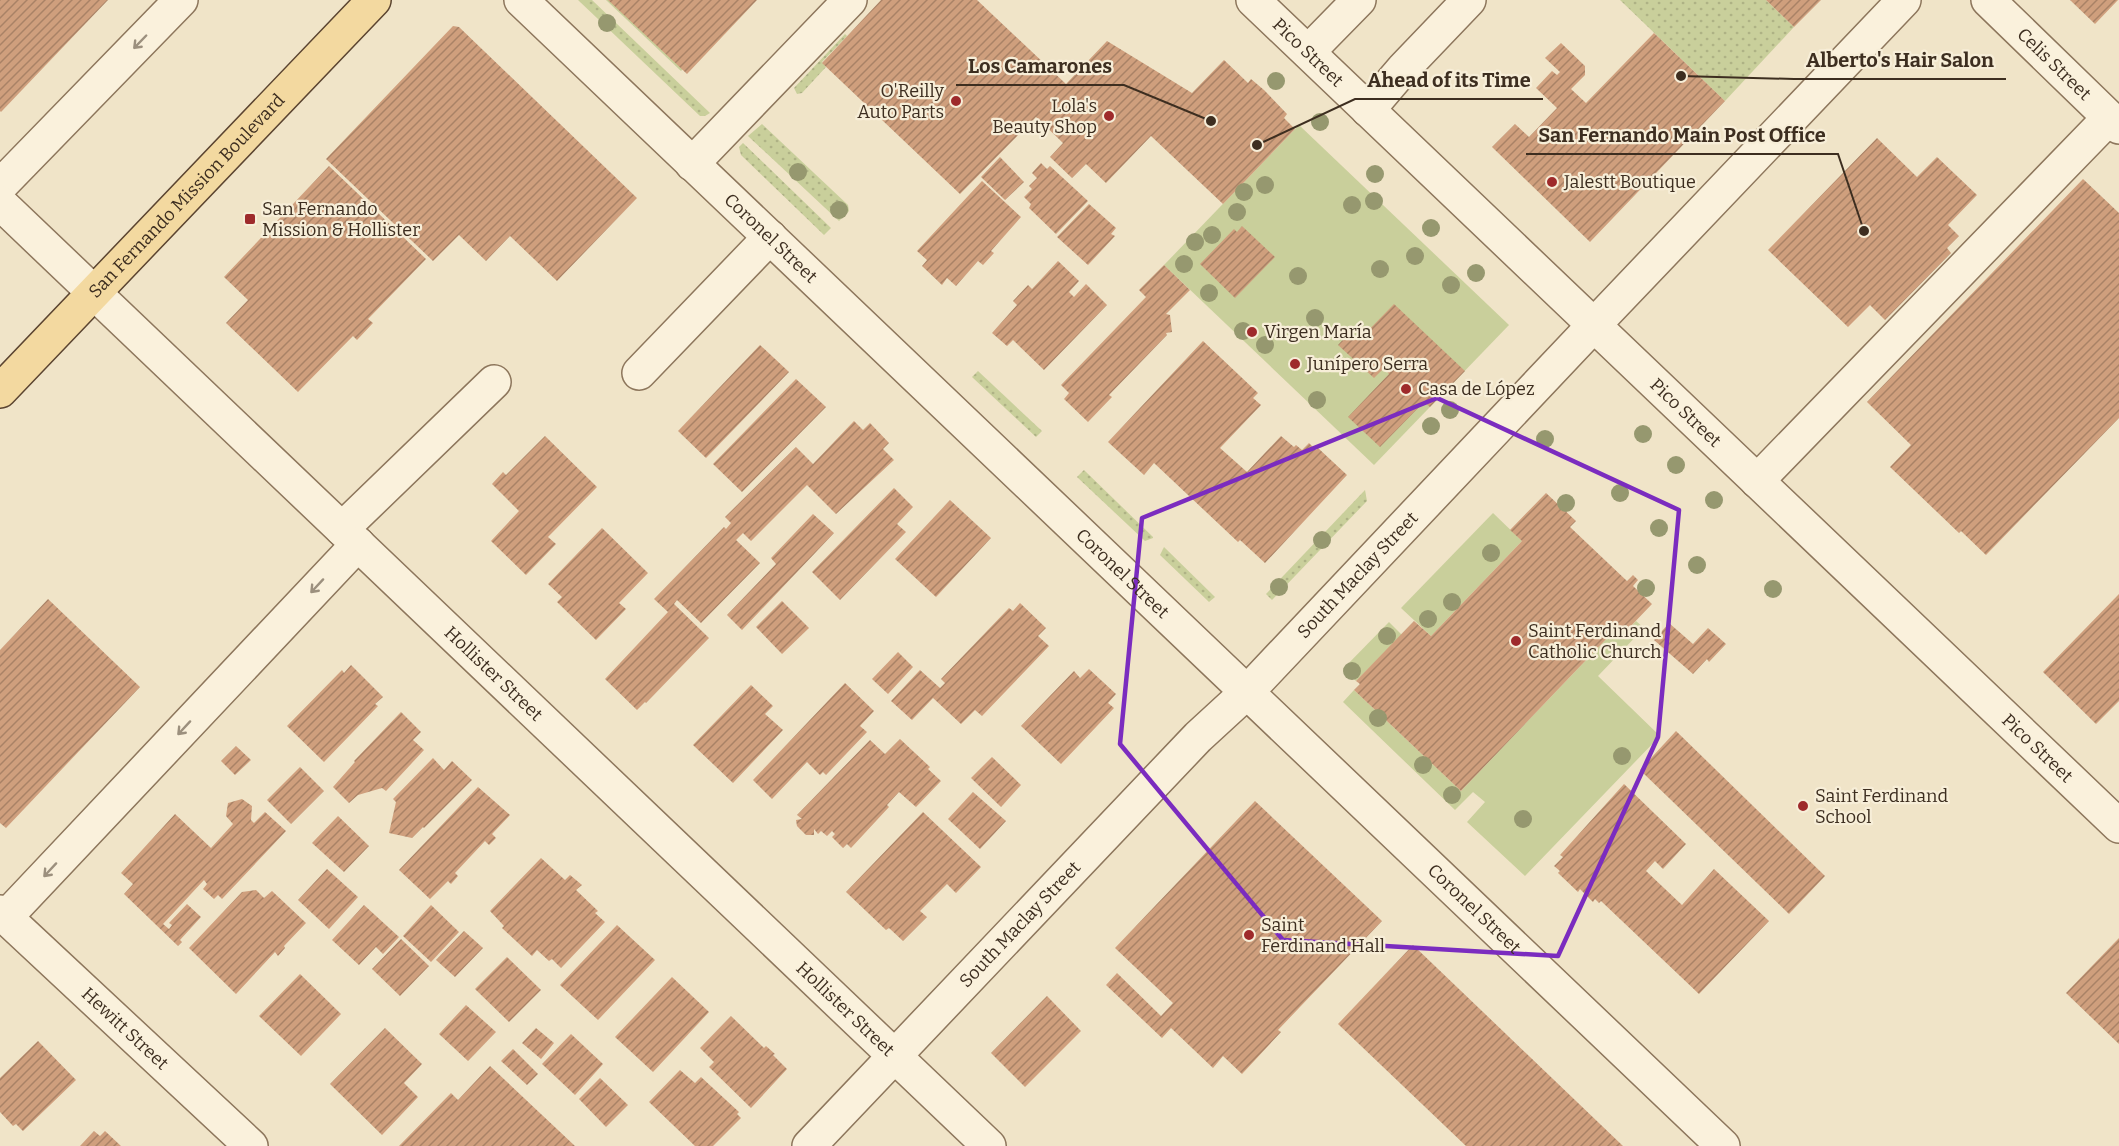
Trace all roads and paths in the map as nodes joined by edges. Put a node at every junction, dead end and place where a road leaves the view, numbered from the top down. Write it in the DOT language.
graph roads {
  1 [pos="181,0"];
  2 [pos="374,0"];
  3 [pos="520,0"];
  4 [pos="850,0"];
  5 [pos="1253,0"];
  6 [pos="1359,0"];
  7 [pos="1469,0"];
  8 [pos="1904,0"];
  9 [pos="1988,0"];
  10 [pos="1308,52"];
  11 [pos="1368,110"];
  12 [pos="2114,122"];
  13 [pos="692,164"];
  14 [pos="0,186"];
  15 [pos="0,202"];
  16 [pos="770,237"];
  17 [pos="93,292"];
  18 [pos="1594,325"];
  19 [pos="639,373"];
  20 [pos="494,382"];
  21 [pos="0,391"];
  22 [pos="1757,481"];
  23 [pos="350,536"];
  24 [pos="1247,692"];
  25 [pos="2113,807"];
  26 [pos="3,915"];
  27 [pos="895,1056"];
  28 [pos="251,1146"];
  29 [pos="809,1146"];
  30 [pos="989,1146"];
  31 [pos="1724,1146"];
  1 -- 14 [label="street, one-way"];
  2 -- 17 [label="main road, San Fernando Mission Boulevard"];
  3 -- 13 [label="street, Coronel Street"];
  4 -- 13 [label="street"];
  5 -- 10 [label="street, Pico Street"];
  6 -- 10 [label="street"];
  7 -- 11 [label="street"];
  8 -- 18 [label="street, South Maclay Street"];
  9 -- 12 [label="street, Celis Street"];
  10 -- 11 [label="street, Pico Street"];
  11 -- 18 [label="street, Pico Street"];
  12 -- 22 [label="street"];
  13 -- 16 [label="street, Coronel Street"];
  15 -- 17 [label="street, Hollister Street"];
  16 -- 19 [label="street"];
  16 -- 24 [label="street, Coronel Street"];
  17 -- 21 [label="main road, San Fernando Mission Boulevard"];
  17 -- 23 [label="street, Hollister Street"];
  18 -- 22 [label="street, Pico Street"];
  18 -- 24 [label="street, South Maclay Street"];
  20 -- 23 [label="street"];
  22 -- 25 [label="street, Pico Street"];
  23 -- 26 [label="street, one-way"];
  23 -- 27 [label="street, Hollister Street"];
  24 -- 27 [label="street, South Maclay Street"];
  24 -- 31 [label="street, Coronel Street"];
  26 -- 28 [label="street, Hewitt Street"];
  27 -- 29 [label="street, South Maclay Street"];
  27 -- 30 [label="street, Hollister Street"];
}
